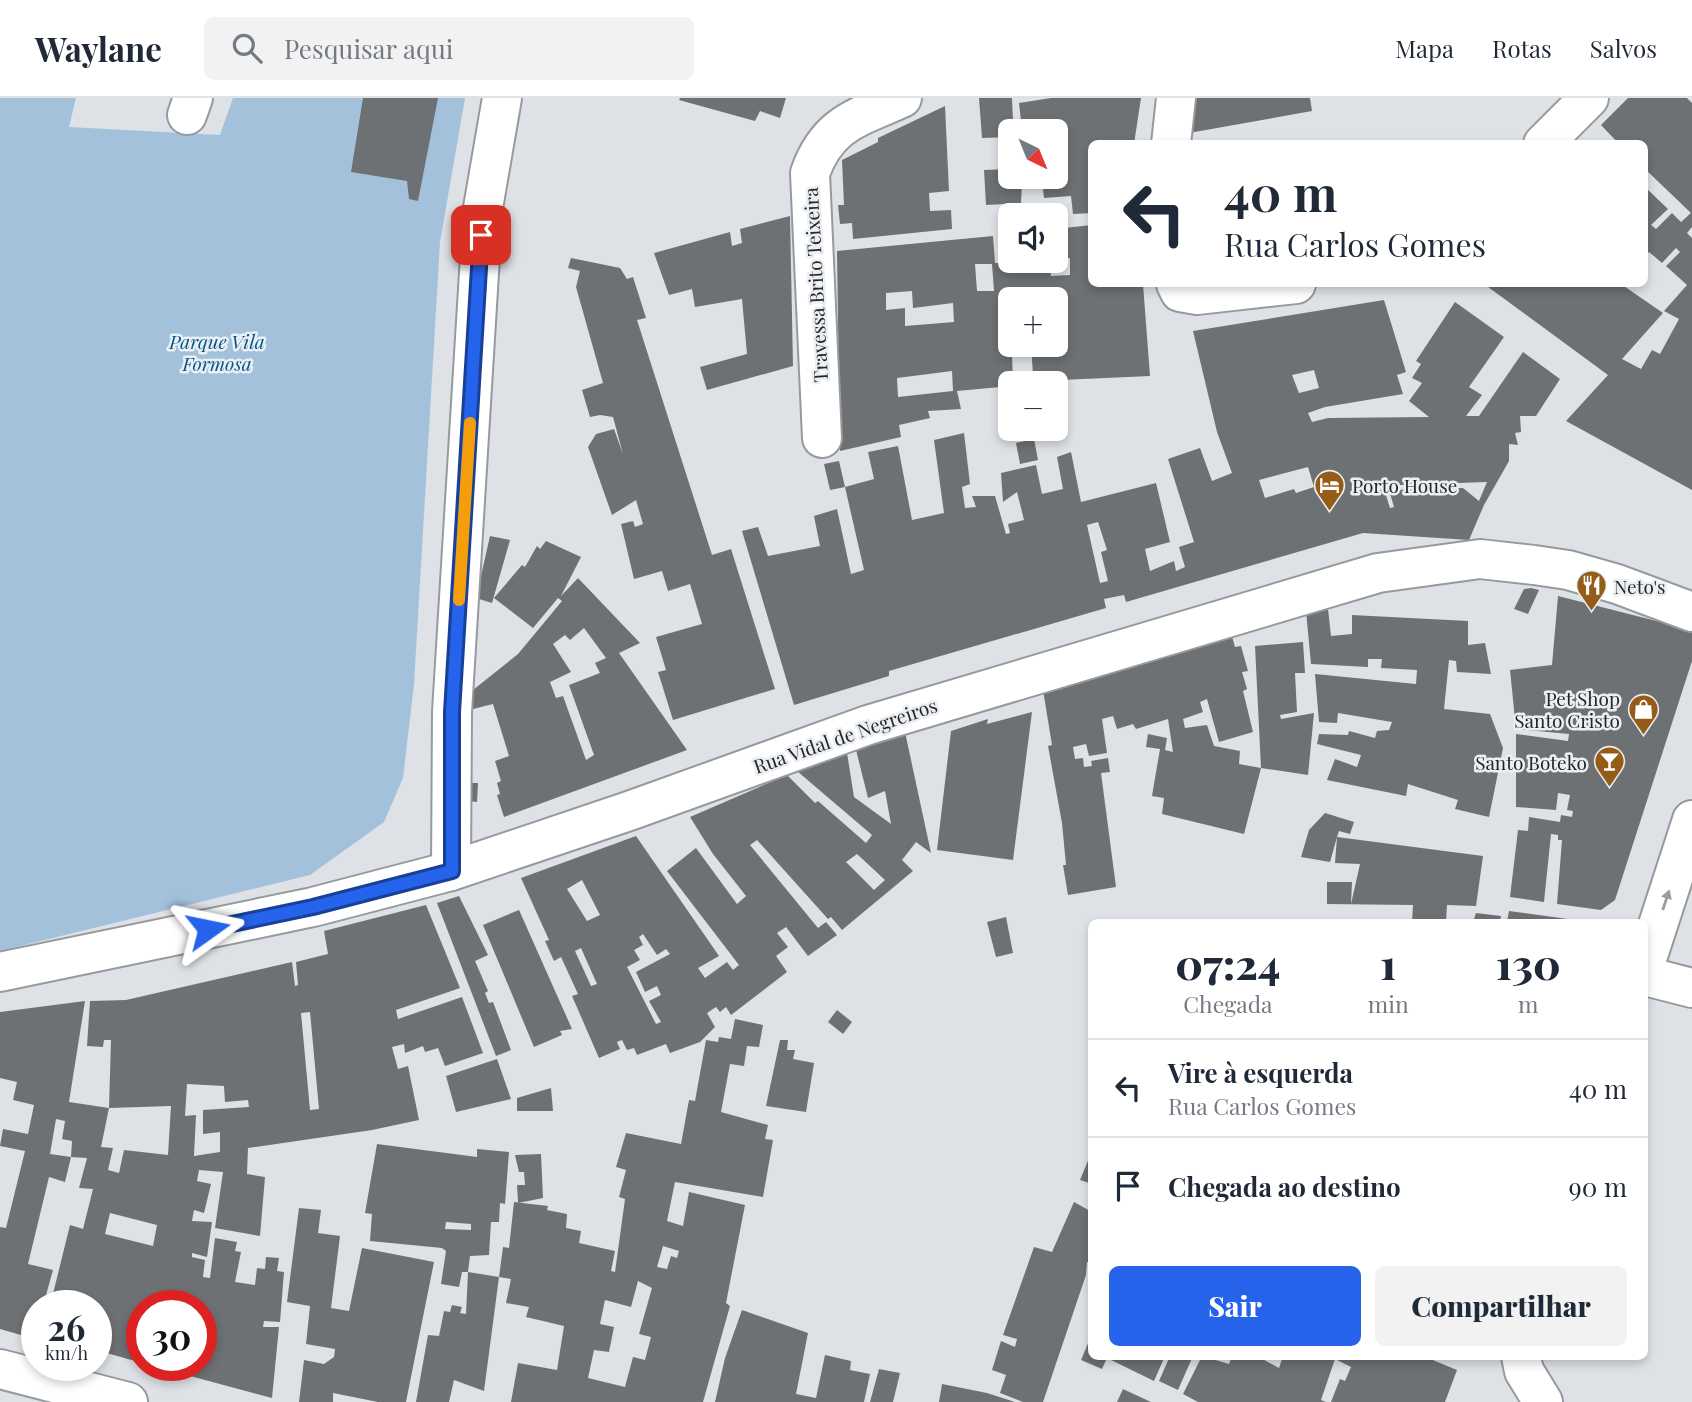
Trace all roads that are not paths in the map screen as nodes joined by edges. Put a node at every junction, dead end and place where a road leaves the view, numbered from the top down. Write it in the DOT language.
graph roads {
  1 [pos="502,98"];
  2 [pos="902,98"];
  3 [pos="1176,98"];
  4 [pos="1589,98"];
  5 [pos="1171,140"];
  6 [pos="1547,140"];
  7 [pos="1269,287"];
  8 [pos="1178,288"];
  9 [pos="822,438"];
  10 [pos="1692,612"];
  11 [pos="1692,820"];
  12 [pos="452,871"];
  13 [pos="1648,956"];
  14 [pos="0,972"];
  15 [pos="1648,977"];
  16 [pos="1692,988"];
  17 [pos="1522,1360"];
  18 [pos="0,1368"];
  19 [pos="128,1402"];
  20 [pos="1543,1402"];
  1 -- 12 [label="street"];
  2 -- 9 [label="street, Travessa Brito Teixeira"];
  3 -- 5 [label="street"];
  4 -- 6 [label="street"];
  7 -- 8 [label="street"];
  10 -- 12 [label="street, Rua Vidal de Negreiros"];
  13 -- 11 [label="street, one-way"];
  12 -- 14 [label="street, Rua Vidal de Negreiros"];
  15 -- 16 [label="street"];
  17 -- 20 [label="street"];
  18 -- 19 [label="street"];
}
